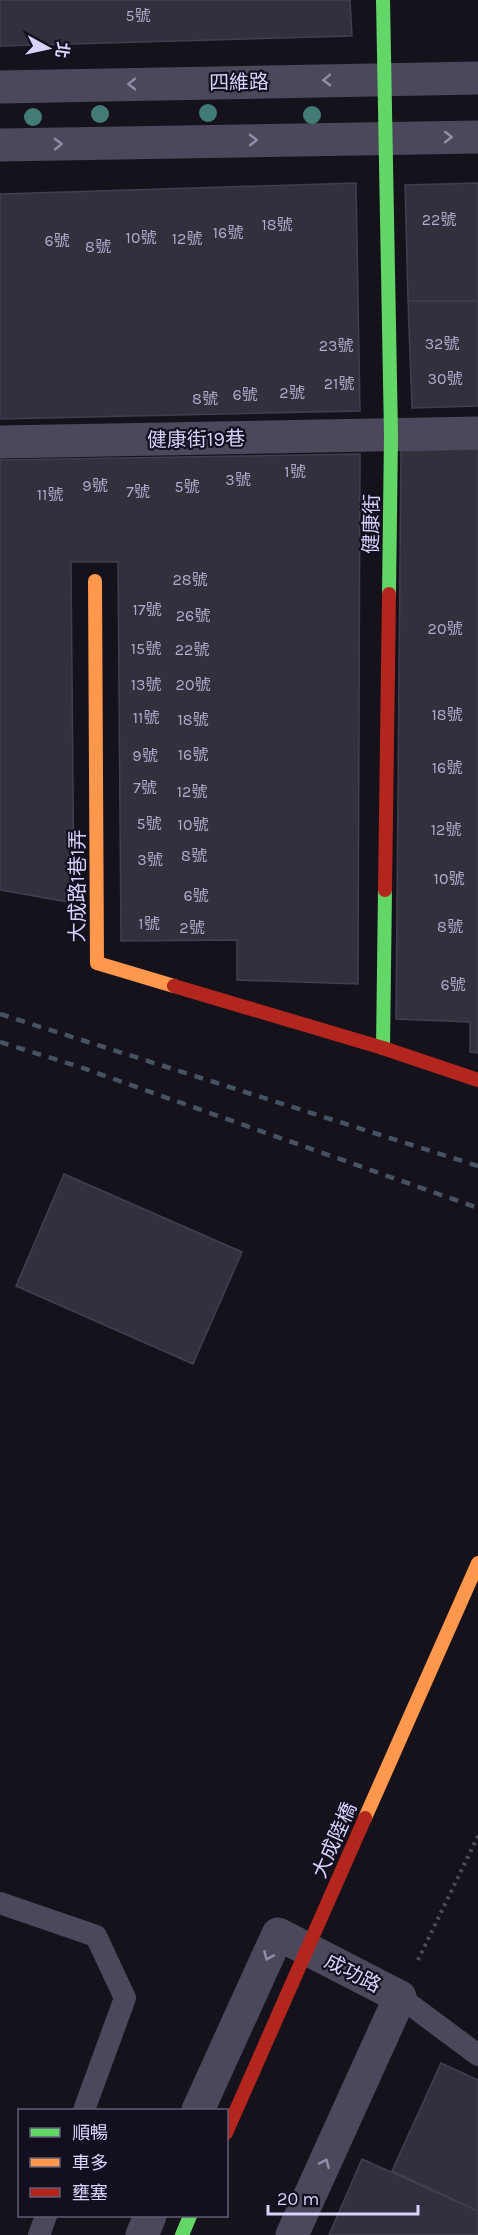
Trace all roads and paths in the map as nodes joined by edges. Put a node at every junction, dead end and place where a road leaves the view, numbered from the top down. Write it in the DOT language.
graph roads {
  1 [pos="383,0"];
  2 [pos="478,78"];
  3 [pos="386,79"];
  4 [pos="0,87"];
  5 [pos="478,137"];
  6 [pos="387,138"];
  7 [pos="0,145"];
  8 [pos="478,433"];
  9 [pos="391,435"];
  10 [pos="0,442"];
  11 [pos="94,581"];
  12 [pos="383,1048"];
  13 [pos="478,1080"];
  14 [pos="478,1563"];
  15 [pos="478,1836"];
  16 [pos="0,1903"];
  17 [pos="400,1997"];
  18 [pos="478,2055"];
  19 [pos="84,2109"];
  20 [pos="198,2109"];
  21 [pos="228,2128"];
  22 [pos="46,2217"];
  23 [pos="150,2217"];
  24 [pos="190,2217"];
  25 [pos="39,2235"];
  26 [pos="142,2235"];
  27 [pos="182,2235"];
  28 [pos="292,2235"];
  1 -- 3 [label="street, 健康街"];
  2 -- 3 [label="street, 四維路"];
  3 -- 4 [label="street, 四維路, one-way"];
  3 -- 6 [label="street, 健康街"];
  6 -- 5 [label="street, one-way"];
  7 -- 6 [label="street, one-way"];
  6 -- 9 [label="street, 健康街"];
  8 -- 9 [label="street, 健康街19巷"];
  9 -- 10 [label="street, 健康街19巷"];
  9 -- 12 [label="street, 健康街"];
  11 -- 12 [label="street, 大成路1巷1弄"];
  12 -- 13 [label="street"];
  14 -- 21 [label="street, 大成陸橋, bridge"];
  15 -- 17 [label="path"];
  16 -- 19 [label="lane"];
  17 -- 18 [label="lane"];
  17 -- 20 [label="street, 成功路, one-way"];
  28 -- 17 [label="street, 成功路, one-way"];
  22 -- 25 [label="lane"];
  23 -- 26 [label="street"];
  24 -- 27 [label="street"];
}
